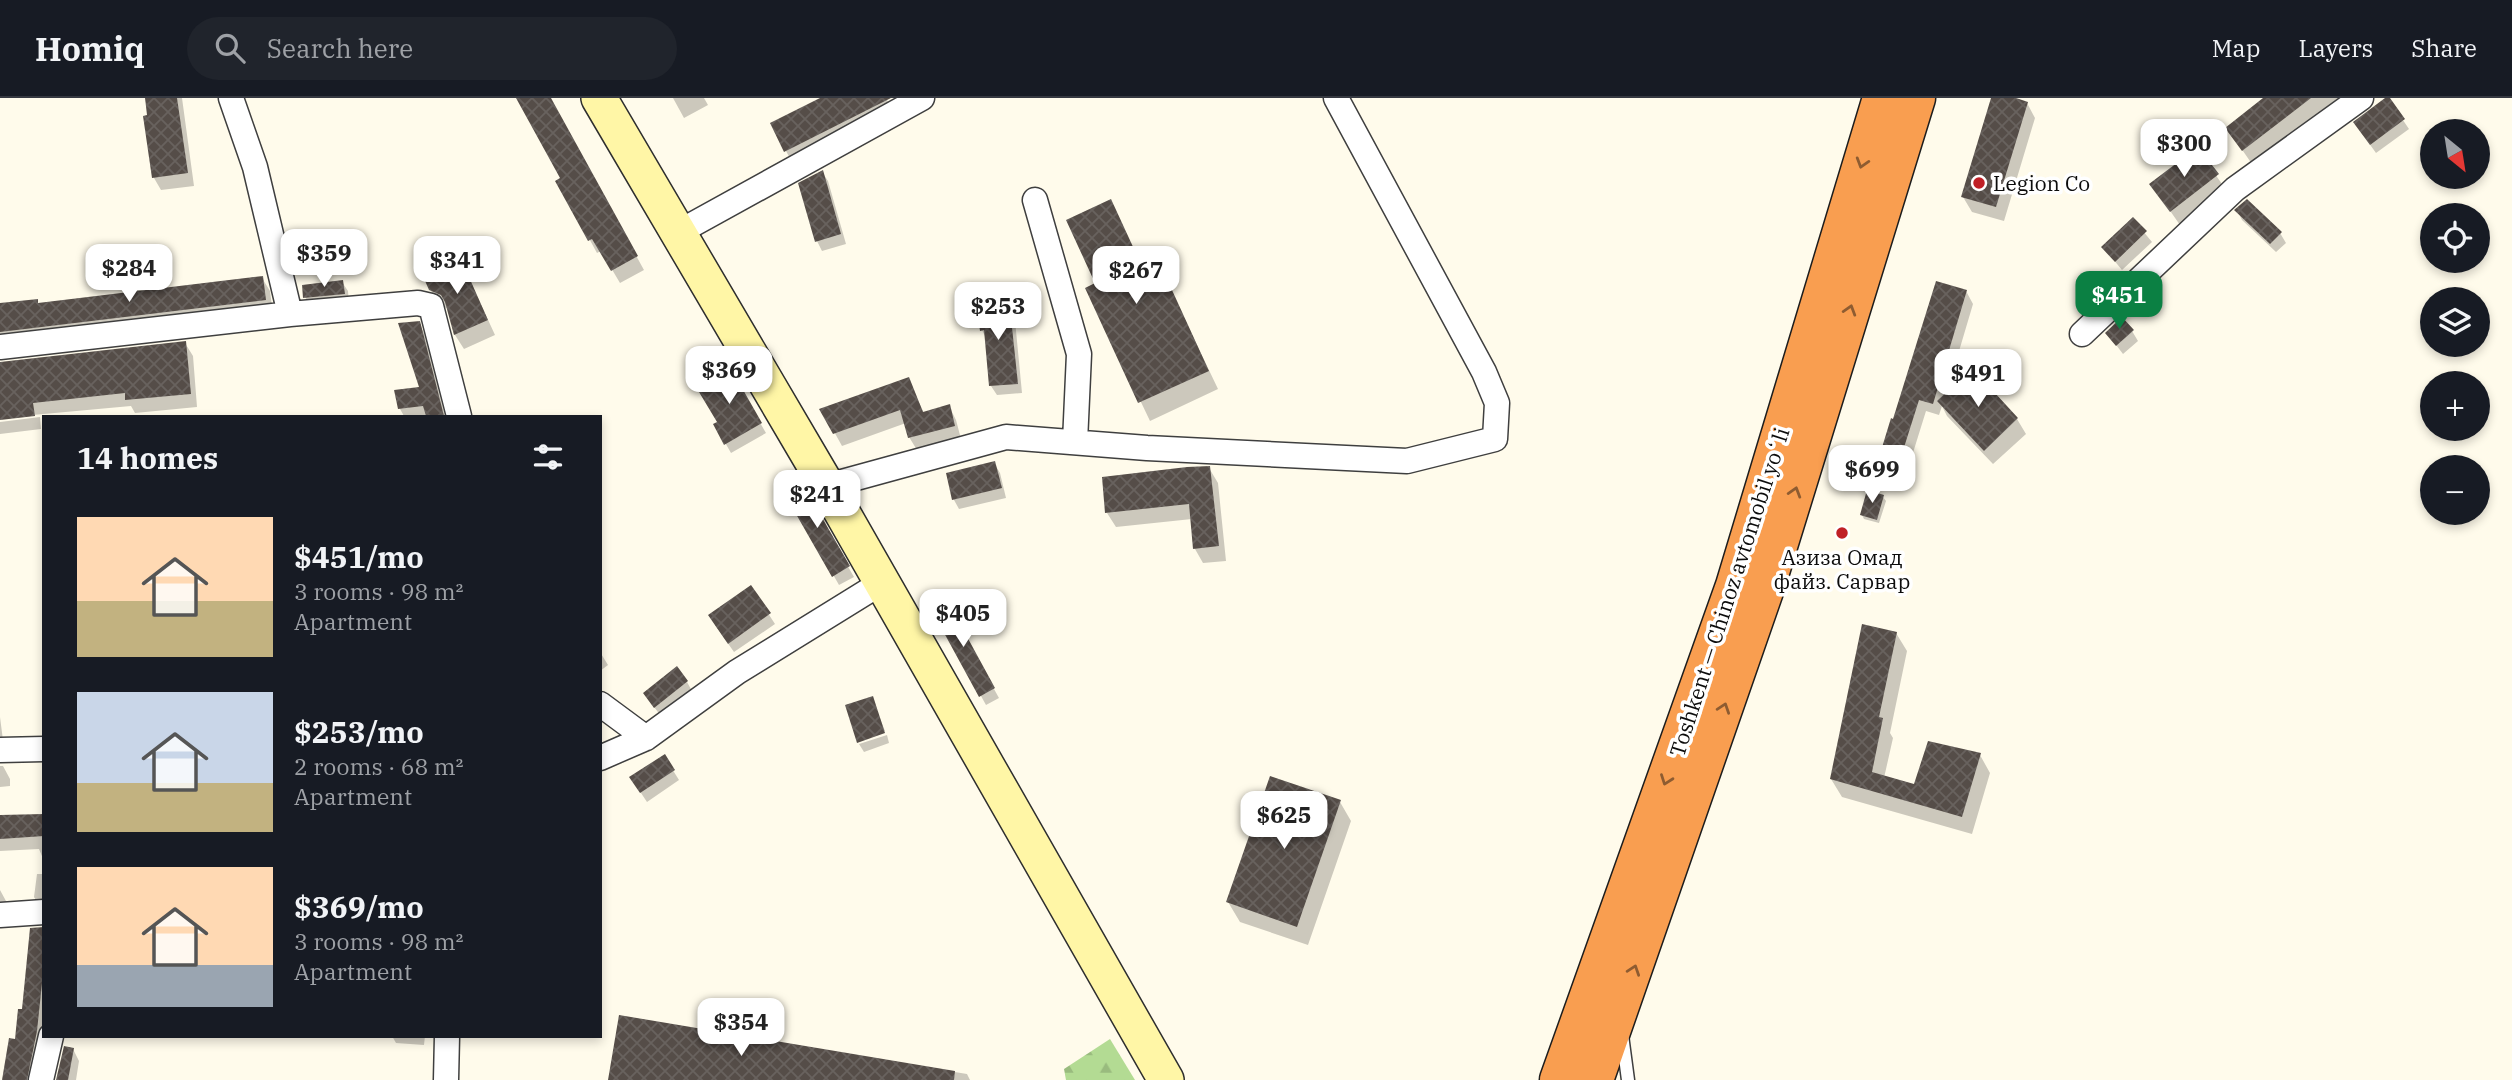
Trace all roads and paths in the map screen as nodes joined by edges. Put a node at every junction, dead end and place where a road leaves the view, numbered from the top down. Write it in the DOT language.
graph roads {
  1 [pos="231,98"];
  2 [pos="599,98"];
  3 [pos="922,98"];
  4 [pos="1336,98"];
  5 [pos="1882,98"];
  6 [pos="1916,98"];
  7 [pos="2361,98"];
  8 [pos="1035,200"];
  9 [pos="679,232"];
  10 [pos="290,314"];
  11 [pos="2082,334"];
  12 [pos="0,347"];
  13 [pos="459,415"];
  14 [pos="1076,442"];
  15 [pos="827,486"];
  16 [pos="881,583"];
  17 [pos="602,705"];
  18 [pos="646,738"];
  19 [pos="42,749"];
  20 [pos="0,750"];
  21 [pos="602,757"];
  22 [pos="42,912"];
  23 [pos="0,915"];
  24 [pos="1602,1010"];
  25 [pos="51,1038"];
  26 [pos="447,1038"];
  27 [pos="41,1080"];
  28 [pos="446,1080"];
  29 [pos="1166,1080"];
  30 [pos="1544,1080"];
  31 [pos="1559,1080"];
  32 [pos="1594,1080"];
  33 [pos="1602,1080"];
  34 [pos="1628,1080"];
  1 -- 10 [label="street"];
  2 -- 9 [label="main road"];
  3 -- 9 [label="street"];
  4 -- 14 [label="street"];
  5 -- 24 [label="highway, Toshkent — Chinoz avtomobil yoʻli, one-way"];
  24 -- 6 [label="highway, Toshkent — Chinoz avtomobil yoʻli, one-way"];
  7 -- 11 [label="street"];
  8 -- 14 [label="street"];
  9 -- 15 [label="main road"];
  10 -- 12 [label="street"];
  10 -- 13 [label="street"];
  14 -- 15 [label="street"];
  15 -- 16 [label="main road"];
  16 -- 18 [label="street"];
  16 -- 29 [label="main road"];
  17 -- 18 [label="street"];
  18 -- 21 [label="street"];
  19 -- 20 [label="street"];
  22 -- 23 [label="street"];
  24 -- 30 [label="highway"];
  24 -- 31 [label="highway, Toshkent — Chinoz avtomobil yoʻli"];
  24 -- 32 [label="highway, Toshkent — Chinoz avtomobil yoʻli"];
  24 -- 33 [label="highway"];
  24 -- 34 [label="lane"];
  25 -- 27 [label="street"];
  26 -- 28 [label="street"];
}
